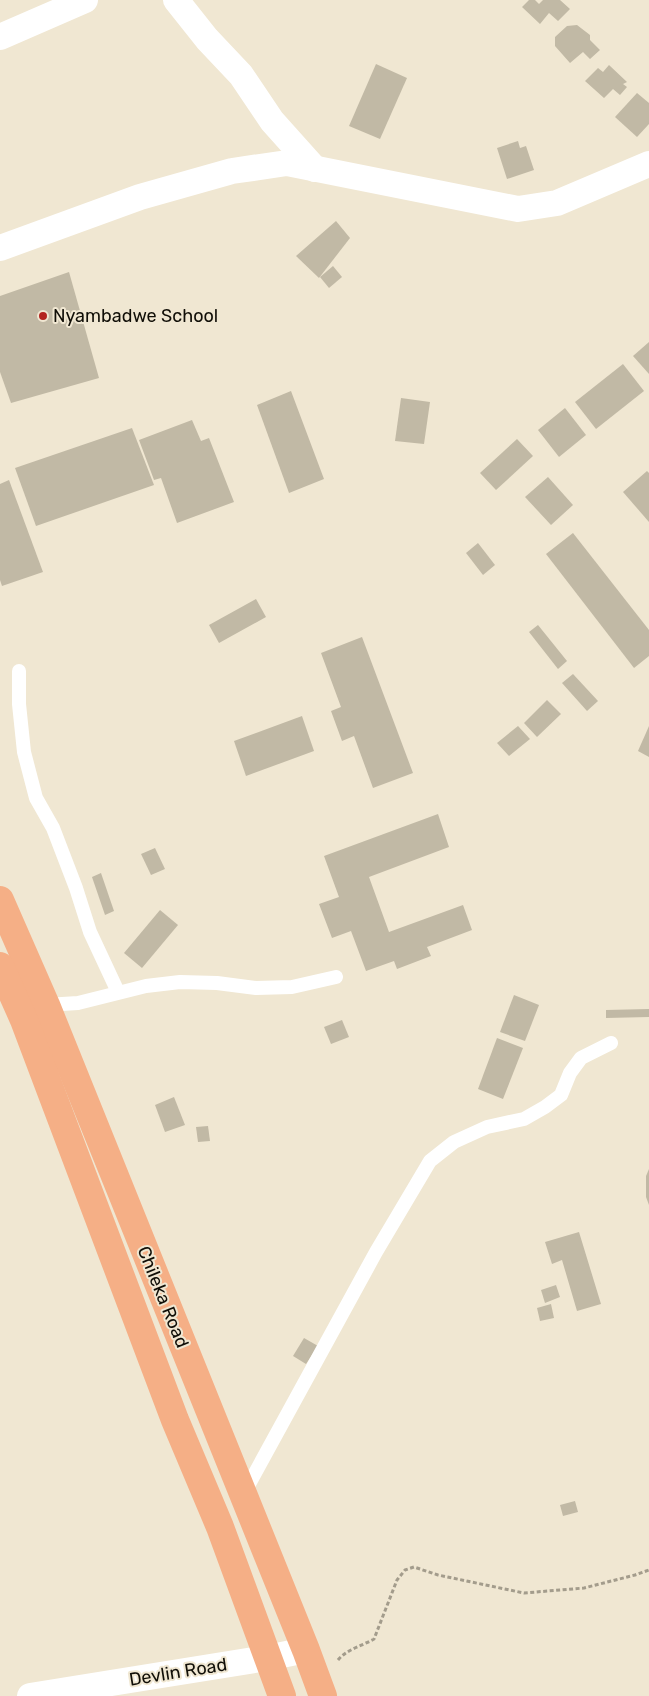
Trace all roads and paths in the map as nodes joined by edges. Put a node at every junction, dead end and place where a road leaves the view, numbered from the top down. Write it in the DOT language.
graph roads {
  1 [pos="85,0"];
  2 [pos="176,0"];
  3 [pos="0,37"];
  4 [pos="649,164"];
  5 [pos="315,169"];
  6 [pos="0,248"];
  7 [pos="19,671"];
  8 [pos="0,900"];
  9 [pos="0,966"];
  10 [pos="336,977"];
  11 [pos="118,992"];
  12 [pos="46,1005"];
  13 [pos="611,1043"];
  14 [pos="243,1496"];
  15 [pos="649,1570"];
  16 [pos="306,1650"];
  17 [pos="267,1658"];
  18 [pos="319,1686"];
  19 [pos="30,1696"];
  20 [pos="282,1696"];
  1 -- 3 [label="street"];
  2 -- 5 [label="street"];
  4 -- 5 [label="street"];
  5 -- 6 [label="street"];
  7 -- 11 [label="lane"];
  8 -- 12 [label="highway, Chileka Road"];
  9 -- 17 [label="highway, Chileka Road"];
  10 -- 11 [label="lane"];
  11 -- 12 [label="lane"];
  12 -- 14 [label="highway, Chileka Road"];
  13 -- 14 [label="lane"];
  14 -- 16 [label="highway, Chileka Road"];
  15 -- 18 [label="path"];
  16 -- 17 [label="street, Devlin Road"];
  16 -- 18 [label="highway, Chileka Road"];
  17 -- 19 [label="street, Devlin Road"];
  17 -- 20 [label="highway, Chileka Road"];
}
